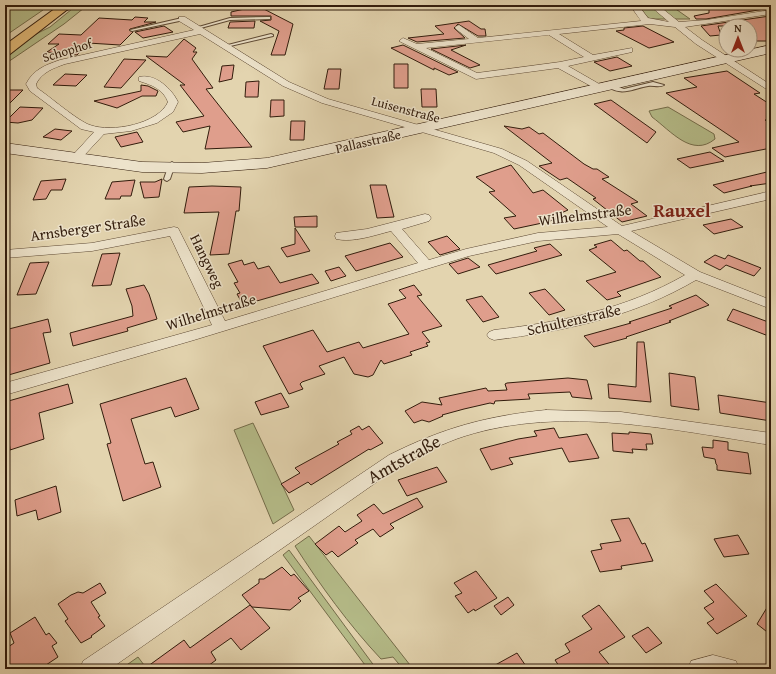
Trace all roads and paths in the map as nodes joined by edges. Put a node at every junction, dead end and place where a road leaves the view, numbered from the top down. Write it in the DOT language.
graph roads {
  1 [pos="634,5"];
  2 [pos="653,5"];
  3 [pos="59,6"];
  4 [pos="771,12"];
  5 [pos="268,18"];
  6 [pos="182,19"];
  7 [pos="650,22"];
  8 [pos="677,24"];
  9 [pos="459,27"];
  10 [pos="132,30"];
  11 [pos="199,30"];
  12 [pos="548,32"];
  13 [pos="271,35"];
  14 [pos="476,40"];
  15 [pos="5,41"];
  16 [pos="403,41"];
  17 [pos="771,44"];
  18 [pos="226,46"];
  19 [pos="758,46"];
  20 [pos="415,47"];
  21 [pos="771,49"];
  22 [pos="629,50"];
  23 [pos="5,51"];
  24 [pos="758,51"];
  25 [pos="718,54"];
  26 [pos="718,57"];
  27 [pos="592,58"];
  28 [pos="725,58"];
  29 [pos="560,65"];
  30 [pos="142,79"];
  31 [pos="599,85"];
  32 [pos="660,85"];
  33 [pos="771,88"];
  34 [pos="416,127"];
  35 [pos="101,132"];
  36 [pos="5,142"];
  37 [pos="5,148"];
  38 [pos="79,156"];
  39 [pos="771,195"];
  40 [pos="425,218"];
  41 [pos="394,228"];
  42 [pos="620,230"];
  43 [pos="174,231"];
  44 [pos="341,236"];
  45 [pos="5,254"];
  46 [pos="426,265"];
  47 [pos="694,274"];
  48 [pos="771,305"];
  49 [pos="220,327"];
  50 [pos="494,335"];
  51 [pos="5,389"];
  52 [pos="771,439"];
  53 [pos="91,669"];
  54 [pos="699,669"];
  55 [pos="728,669"];
  1 -- 7 [label="street"];
  2 -- 8 [label="street"];
  3 -- 15 [label="main road"];
  3 -- 23 [label="main road"];
  4 -- 8 [label="street"];
  5 -- 11 [label="lane"];
  6 -- 10 [label="lane"];
  6 -- 11 [label="street, Luisenstraße"];
  7 -- 8 [label="street"];
  7 -- 12 [label="street"];
  8 -- 25 [label="street"];
  9 -- 14 [label="street"];
  11 -- 18 [label="street, Luisenstraße"];
  11 -- 35 [label="street, Schophof"];
  12 -- 14 [label="street"];
  12 -- 27 [label="street"];
  13 -- 18 [label="lane"];
  14 -- 20 [label="street"];
  16 -- 20 [label="street"];
  17 -- 19 [label="main road"];
  18 -- 34 [label="street, Luisenstraße"];
  20 -- 29 [label="street"];
  21 -- 24 [label="main road"];
  22 -- 27 [label="street"];
  26 -- 31 [label="main road, Pallasstraße"];
  27 -- 29 [label="street"];
  28 -- 33 [label="street"];
  29 -- 31 [label="street"];
  30 -- 35 [label="street"];
  31 -- 32 [label="lane"];
  31 -- 34 [label="main road, Pallasstraße"];
  34 -- 38 [label="main road, Pallasstraße"];
  34 -- 42 [label="street, Luisenstraße"];
  35 -- 38 [label="street"];
  36 -- 38 [label="main road, Pallasstraße"];
  37 -- 38 [label="main road, Pallasstraße"];
  39 -- 42 [label="street, Wilhelmstraße"];
  40 -- 41 [label="street"];
  41 -- 44 [label="street"];
  41 -- 46 [label="street"];
  42 -- 46 [label="street, Wilhelmstraße"];
  42 -- 47 [label="street, Luisenstraße"];
  43 -- 45 [label="street, Arnsberger Straße"];
  43 -- 49 [label="street, Hangweg"];
  46 -- 49 [label="street, Wilhelmstraße"];
  47 -- 48 [label="street, Luisenstraße"];
  47 -- 50 [label="street, Schultenstraße"];
  49 -- 51 [label="street, Wilhelmstraße"];
  52 -- 53 [label="street, Amtstraße"];
  54 -- 55 [label="street"];
}
